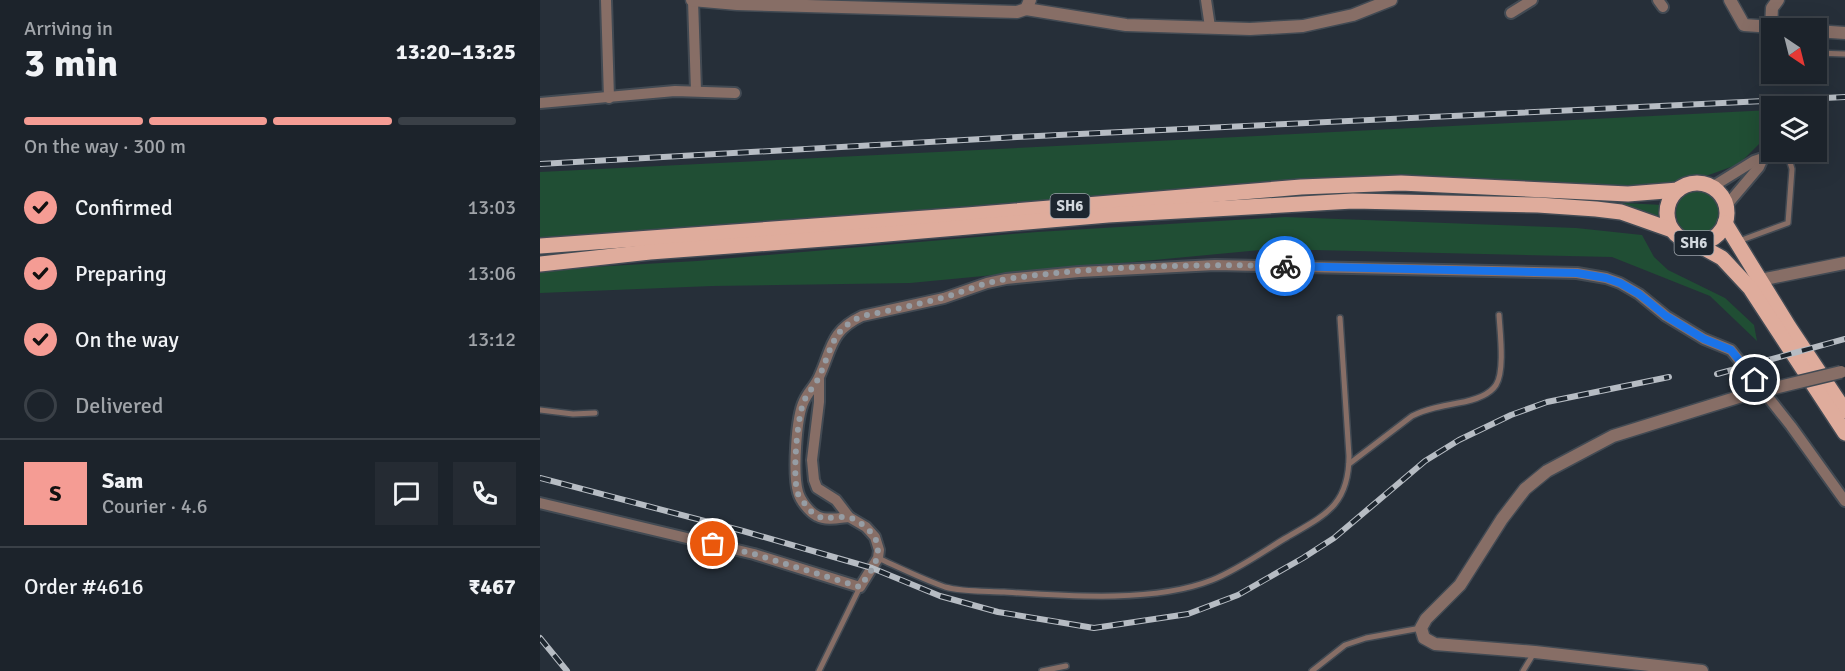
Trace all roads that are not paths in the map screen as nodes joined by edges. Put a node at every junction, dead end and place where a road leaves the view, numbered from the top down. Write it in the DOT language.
graph roads {
  1 [pos="606,0"];
  2 [pos="693,0"];
  3 [pos="1206,0"];
  4 [pos="1391,0"];
  5 [pos="1532,0"];
  6 [pos="1730,0"];
  7 [pos="1774,3"];
  8 [pos="854,4"];
  9 [pos="1028,4"];
  10 [pos="1511,14"];
  11 [pos="1772,18"];
  12 [pos="1209,27"];
  13 [pos="1761,29"];
  14 [pos="1827,32"];
  15 [pos="1845,33"];
  16 [pos="1827,53"];
  17 [pos="1845,54"];
  18 [pos="696,91"];
  19 [pos="735,93"];
  20 [pos="609,98"];
  21 [pos="540,103"];
  22 [pos="1761,159"];
  23 [pos="1761,162"];
  24 [pos="1790,162"];
  25 [pos="1712,187"];
  26 [pos="1678,190"];
  27 [pos="1726,206"];
  28 [pos="1725,223"];
  29 [pos="1672,230"];
  30 [pos="1737,242"];
  31 [pos="1695,243"];
  32 [pos="540,246"];
  33 [pos="1845,263"];
  34 [pos="540,264"];
  35 [pos="1760,280"];
  36 [pos="1499,315"];
  37 [pos="1340,318"];
  38 [pos="1843,372"];
  39 [pos="819,378"];
  40 [pos="540,410"];
  41 [pos="1845,411"];
  42 [pos="595,413"];
  43 [pos="1845,433"];
  44 [pos="1349,464"];
  45 [pos="1845,501"];
  46 [pos="540,503"];
  47 [pos="849,517"];
  48 [pos="878,558"];
  49 [pos="860,587"];
  50 [pos="1421,628"];
  51 [pos="1535,652"];
  52 [pos="1066,666"];
  53 [pos="819,671"];
  54 [pos="1042,671"];
  55 [pos="1312,671"];
  56 [pos="1523,671"];
  57 [pos="1702,671"];
  1 -- 20 [label="street"];
  2 -- 8 [label="street"];
  2 -- 18 [label="street"];
  3 -- 12 [label="street"];
  4 -- 12 [label="street"];
  5 -- 10 [label="street"];
  6 -- 13 [label="street"];
  7 -- 11 [label="street"];
  8 -- 9 [label="street"];
  9 -- 12 [label="street"];
  14 -- 15 [label="street"];
  16 -- 17 [label="lane"];
  18 -- 19 [label="street"];
  18 -- 20 [label="street"];
  20 -- 21 [label="street"];
  22 -- 25 [label="street"];
  23 -- 27 [label="street"];
  24 -- 30 [label="lane"];
  25 -- 26 [label="main road, SH6"];
  25 -- 27 [label="main road"];
  26 -- 29 [label="main road, SH6"];
  26 -- 32 [label="main road, SH6"];
  27 -- 28 [label="main road, SH6"];
  28 -- 30 [label="main road, SH6"];
  28 -- 31 [label="main road, SH6"];
  29 -- 31 [label="main road, SH6"];
  29 -- 34 [label="main road, SH6"];
  30 -- 35 [label="main road, SH6"];
  31 -- 43 [label="main road, SH6"];
  33 -- 35 [label="street"];
  35 -- 41 [label="main road, SH6"];
  36 -- 44 [label="lane"];
  37 -- 44 [label="lane"];
  38 -- 50 [label="street, bridge"];
  39 -- 45 [label="street"];
  39 -- 47 [label="street"];
  39 -- 47 [label="street"];
  40 -- 42 [label="lane"];
  44 -- 48 [label="lane"];
  46 -- 49 [label="street"];
  47 -- 48 [label="street"];
  48 -- 49 [label="street"];
  49 -- 53 [label="lane"];
  50 -- 51 [label="street"];
  50 -- 55 [label="lane"];
  51 -- 56 [label="lane"];
  51 -- 57 [label="street"];
  52 -- 54 [label="lane"];
}
